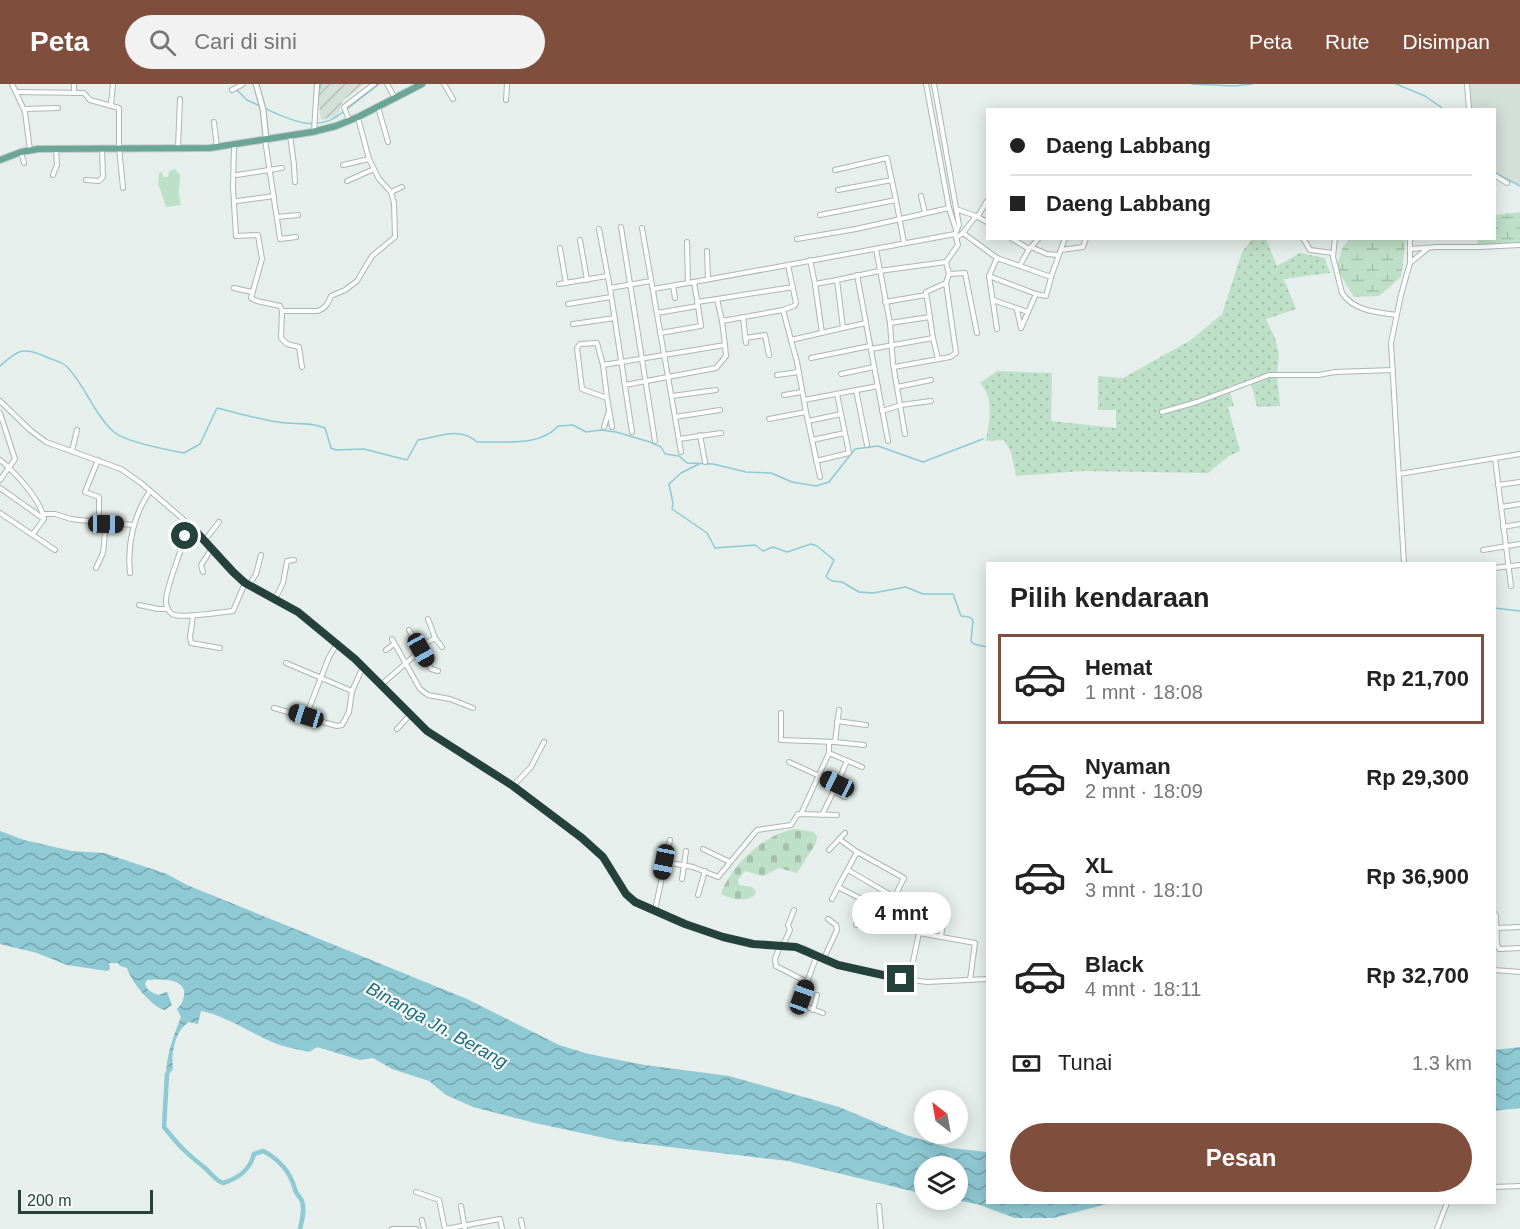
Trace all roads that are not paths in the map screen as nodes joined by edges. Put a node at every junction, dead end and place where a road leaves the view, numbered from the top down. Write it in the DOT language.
graph roads {
  1 [pos="12,84"];
  2 [pos="74,84"];
  3 [pos="113,84"];
  4 [pos="256,84"];
  5 [pos="317,84"];
  6 [pos="374,84"];
  7 [pos="387,84"];
  8 [pos="422,84"];
  9 [pos="444,84"];
  10 [pos="507,84"];
  11 [pos="926,84"];
  12 [pos="934,84"];
  13 [pos="1467,84"];
  14 [pos="242,85"];
  15 [pos="233,89"];
  16 [pos="16,92"];
  17 [pos="74,93"];
  18 [pos="395,98"];
  19 [pos="180,99"];
  20 [pos="453,99"];
  21 [pos="506,100"];
  22 [pos="111,104"];
  23 [pos="378,107"];
  24 [pos="57,108"];
  25 [pos="1469,108"];
  26 [pos="24,109"];
  27 [pos="349,117"];
  28 [pos="358,117"];
  29 [pos="214,122"];
  30 [pos="314,126"];
  31 [pos="290,135"];
  32 [pos="265,138"];
  33 [pos="388,142"];
  34 [pos="234,144"];
  35 [pos="56,147"];
  36 [pos="119,147"];
  37 [pos="178,147"];
  38 [pos="217,147"];
  39 [pos="102,148"];
  40 [pos="30,150"];
  41 [pos="21,152"];
  42 [pos="369,159"];
  43 [pos="0,160"];
  44 [pos="24,163"];
  45 [pos="343,165"];
  46 [pos="282,168"];
  47 [pos="374,169"];
  48 [pos="270,170"];
  49 [pos="835,170"];
  50 [pos="53,175"];
  51 [pos="237,175"];
  52 [pos="1496,176"];
  53 [pos="86,180"];
  54 [pos="892,180"];
  55 [pos="347,181"];
  56 [pos="295,182"];
  57 [pos="1507,183"];
  58 [pos="402,187"];
  59 [pos="123,189"];
  60 [pos="838,190"];
  61 [pos="391,192"];
  62 [pos="274,196"];
  63 [pos="921,196"];
  64 [pos="896,200"];
  65 [pos="237,201"];
  66 [pos="986,202"];
  67 [pos="949,208"];
  68 [pos="956,209"];
  69 [pos="925,213"];
  70 [pos="298,215"];
  71 [pos="820,215"];
  72 [pos="977,216"];
  73 [pos="277,218"];
  74 [pos="900,219"];
  75 [pos="986,221"];
  76 [pos="621,227"];
  77 [pos="642,228"];
  78 [pos="599,229"];
  79 [pos="963,233"];
  80 [pos="956,234"];
  81 [pos="296,237"];
  82 [pos="797,239"];
  83 [pos="580,240"];
  84 [pos="1015,240"];
  85 [pos="1037,240"];
  86 [pos="1064,240"];
  87 [pos="1085,240"];
  88 [pos="1304,240"];
  89 [pos="1335,240"];
  90 [pos="1410,240"];
  91 [pos="687,242"];
  92 [pos="904,243"];
  93 [pos="1520,245"];
  94 [pos="560,248"];
  95 [pos="1030,248"];
  96 [pos="876,249"];
  97 [pos="1410,249"];
  98 [pos="1427,249"];
  99 [pos="1061,250"];
  100 [pos="707,251"];
  101 [pos="1333,253"];
  102 [pos="1058,255"];
  103 [pos="997,258"];
  104 [pos="810,260"];
  105 [pos="946,262"];
  106 [pos="1410,263"];
  107 [pos="788,265"];
  108 [pos="1020,265"];
  109 [pos="879,271"];
  110 [pos="949,274"];
  111 [pos="857,275"];
  112 [pos="608,276"];
  113 [pos="989,276"];
  114 [pos="1051,277"];
  115 [pos="587,279"];
  116 [pos="708,279"];
  117 [pos="837,280"];
  118 [pos="651,281"];
  119 [pos="694,282"];
  120 [pos="566,283"];
  121 [pos="688,283"];
  122 [pos="946,283"];
  123 [pos="559,284"];
  124 [pos="814,284"];
  125 [pos="631,285"];
  126 [pos="673,286"];
  127 [pos="793,287"];
  128 [pos="234,288"];
  129 [pos="610,288"];
  130 [pos="652,289"];
  131 [pos="252,292"];
  132 [pos="1036,294"];
  133 [pos="926,295"];
  134 [pos="611,297"];
  135 [pos="675,298"];
  136 [pos="717,298"];
  137 [pos="993,300"];
  138 [pos="885,302"];
  139 [pos="568,304"];
  140 [pos="698,304"];
  141 [pos="1017,309"];
  142 [pos="783,310"];
  143 [pos="282,311"];
  144 [pos="1028,312"];
  145 [pos="657,313"];
  146 [pos="1396,315"];
  147 [pos="743,317"];
  148 [pos="930,317"];
  149 [pos="615,318"];
  150 [pos="722,321"];
  151 [pos="866,323"];
  152 [pos="890,323"];
  153 [pos="573,324"];
  154 [pos="843,328"];
  155 [pos="998,329"];
  156 [pos="660,333"];
  157 [pos="822,333"];
  158 [pos="977,333"];
  159 [pos="933,338"];
  160 [pos="791,340"];
  161 [pos="892,344"];
  162 [pos="725,345"];
  163 [pos="870,347"];
  164 [pos="664,354"];
  165 [pos="769,355"];
  166 [pos="642,358"];
  167 [pos="811,358"];
  168 [pos="938,359"];
  169 [pos="621,362"];
  170 [pos="603,365"];
  171 [pos="302,367"];
  172 [pos="874,367"];
  173 [pos="894,367"];
  174 [pos="1393,370"];
  175 [pos="799,372"];
  176 [pos="841,374"];
  177 [pos="777,375"];
  178 [pos="668,377"];
  179 [pos="646,380"];
  180 [pos="931,380"];
  181 [pos="625,385"];
  182 [pos="878,386"];
  183 [pos="897,387"];
  184 [pos="716,390"];
  185 [pos="856,390"];
  186 [pos="802,392"];
  187 [pos="837,394"];
  188 [pos="784,395"];
  189 [pos="672,396"];
  190 [pos="607,398"];
  191 [pos="804,400"];
  192 [pos="0,401"];
  193 [pos="931,401"];
  194 [pos="900,405"];
  195 [pos="5,406"];
  196 [pos="609,409"];
  197 [pos="720,410"];
  198 [pos="882,411"];
  199 [pos="0,412"];
  200 [pos="806,412"];
  201 [pos="1162,412"];
  202 [pos="841,414"];
  203 [pos="675,417"];
  204 [pos="769,419"];
  205 [pos="808,421"];
  206 [pos="603,427"];
  207 [pos="612,427"];
  208 [pos="76,430"];
  209 [pos="0,432"];
  210 [pos="632,432"];
  211 [pos="721,433"];
  212 [pos="845,433"];
  213 [pos="905,434"];
  214 [pos="700,435"];
  215 [pos="7,437"];
  216 [pos="679,439"];
  217 [pos="812,440"];
  218 [pos="655,441"];
  219 [pos="888,441"];
  220 [pos="867,445"];
  221 [pos="72,451"];
  222 [pos="681,452"];
  223 [pos="1520,454"];
  224 [pos="1495,458"];
  225 [pos="0,460"];
  226 [pos="98,460"];
  227 [pos="816,461"];
  228 [pos="705,462"];
  229 [pos="9,467"];
  230 [pos="1399,474"];
  231 [pos="820,477"];
  232 [pos="0,480"];
  233 [pos="1520,482"];
  234 [pos="1498,485"];
  235 [pos="0,488"];
  236 [pos="150,490"];
  237 [pos="1520,504"];
  238 [pos="1501,507"];
  239 [pos="0,513"];
  240 [pos="43,517"];
  241 [pos="99,522"];
  242 [pos="219,522"];
  243 [pos="106,524"];
  244 [pos="1520,524"];
  245 [pos="134,525"];
  246 [pos="191,526"];
  247 [pos="1503,527"];
  248 [pos="33,534"];
  249 [pos="205,540"];
  250 [pos="1520,544"];
  251 [pos="1506,546"];
  252 [pos="212,548"];
  253 [pos="55,550"];
  254 [pos="1483,550"];
  255 [pos="261,555"];
  256 [pos="294,560"];
  257 [pos="1404,562"];
  258 [pos="1520,565"];
  259 [pos="1509,566"];
  260 [pos="96,568"];
  261 [pos="1496,568"];
  262 [pos="203,572"];
  263 [pos="130,573"];
  264 [pos="247,584"];
  265 [pos="1511,586"];
  266 [pos="275,599"];
  267 [pos="139,604"];
  268 [pos="168,609"];
  269 [pos="193,616"];
  270 [pos="428,619"];
  271 [pos="409,630"];
  272 [pos="435,638"];
  273 [pos="337,644"];
  274 [pos="442,647"];
  275 [pos="220,648"];
  276 [pos="420,649"];
  277 [pos="386,650"];
  278 [pos="286,663"];
  279 [pos="405,663"];
  280 [pos="363,667"];
  281 [pos="438,671"];
  282 [pos="321,679"];
  283 [pos="381,685"];
  284 [pos="352,691"];
  285 [pos="274,708"];
  286 [pos="473,708"];
  287 [pos="839,710"];
  288 [pos="781,713"];
  289 [pos="411,714"];
  290 [pos="306,716"];
  291 [pos="837,721"];
  292 [pos="866,725"];
  293 [pos="397,729"];
  294 [pos="544,742"];
  295 [pos="832,742"];
  296 [pos="864,746"];
  297 [pos="830,753"];
  298 [pos="847,761"];
  299 [pos="789,762"];
  300 [pos="861,767"];
  301 [pos="818,775"];
  302 [pos="837,784"];
  303 [pos="513,786"];
  304 [pos="833,791"];
  305 [pos="845,797"];
  306 [pos="801,814"];
  307 [pos="822,814"];
  308 [pos="837,815"];
  309 [pos="845,833"];
  310 [pos="839,839"];
  311 [pos="670,840"];
  312 [pos="703,849"];
  313 [pos="829,850"];
  314 [pos="686,851"];
  315 [pos="857,852"];
  316 [pos="664,862"];
  317 [pos="730,862"];
  318 [pos="684,866"];
  319 [pos="848,870"];
  320 [pos="705,871"];
  321 [pos="682,879"];
  322 [pos="838,887"];
  323 [pos="698,895"];
  324 [pos="894,897"];
  325 [pos="832,899"];
  326 [pos="866,901"];
  327 [pos="945,909"];
  328 [pos="654,910"];
  329 [pos="794,910"];
  330 [pos="887,912"];
  331 [pos="1496,915"];
  332 [pos="828,919"];
  333 [pos="856,925"];
  334 [pos="1520,927"];
  335 [pos="1496,931"];
  336 [pos="919,933"];
  337 [pos="941,937"];
  338 [pos="782,946"];
  339 [pos="1520,948"];
  340 [pos="817,955"];
  341 [pos="824,958"];
  342 [pos="1496,970"];
  343 [pos="1520,972"];
  344 [pos="986,979"];
  345 [pos="909,980"];
  346 [pos="970,980"];
  347 [pos="807,982"];
  348 [pos="817,995"];
  349 [pos="813,1010"];
  350 [pos="823,1013"];
  351 [pos="1520,1186"];
  352 [pos="1496,1187"];
  353 [pos="416,1192"];
  354 [pos="1447,1204"];
  355 [pos="460,1206"];
  356 [pos="879,1206"];
  357 [pos="422,1220"];
  358 [pos="521,1220"];
  359 [pos="464,1227"];
  360 [pos="392,1229"];
  361 [pos="416,1229"];
  362 [pos="424,1229"];
  363 [pos="445,1229"];
  364 [pos="502,1229"];
  365 [pos="523,1229"];
  366 [pos="881,1229"];
  367 [pos="1437,1229"];
  1 -- 16 [label="street"];
  2 -- 17 [label="street"];
  3 -- 22 [label="street"];
  4 -- 32 [label="street"];
  5 -- 30 [label="street"];
  6 -- 27 [label="street"];
  7 -- 18 [label="street"];
  8 -- 18 [label="main road"];
  9 -- 20 [label="street"];
  10 -- 21 [label="street"];
  11 -- 67 [label="street"];
  12 -- 68 [label="street"];
  13 -- 25 [label="street"];
  14 -- 15 [label="street"];
  16 -- 17 [label="street"];
  16 -- 26 [label="street"];
  17 -- 22 [label="street"];
  18 -- 23 [label="main road"];
  19 -- 37 [label="street"];
  22 -- 36 [label="street"];
  23 -- 28 [label="main road"];
  23 -- 33 [label="street"];
  24 -- 26 [label="street"];
  26 -- 40 [label="street"];
  27 -- 28 [label="main road"];
  27 -- 30 [label="main road"];
  28 -- 42 [label="street"];
  29 -- 38 [label="street"];
  30 -- 31 [label="main road"];
  31 -- 32 [label="main road"];
  31 -- 56 [label="street"];
  32 -- 34 [label="main road"];
  32 -- 48 [label="street"];
  34 -- 38 [label="main road"];
  34 -- 131 [label="street"];
  35 -- 39 [label="main road"];
  35 -- 40 [label="main road"];
  35 -- 50 [label="street"];
  36 -- 37 [label="main road"];
  36 -- 39 [label="main road"];
  36 -- 59 [label="street"];
  37 -- 38 [label="main road"];
  39 -- 53 [label="street"];
  40 -- 41 [label="main road"];
  41 -- 43 [label="main road"];
  41 -- 44 [label="street"];
  42 -- 45 [label="street"];
  42 -- 47 [label="street"];
  46 -- 48 [label="street"];
  47 -- 55 [label="street"];
  47 -- 61 [label="street"];
  48 -- 51 [label="street"];
  48 -- 62 [label="street"];
  49 -- 54 [label="street"];
  52 -- 57 [label="street"];
  54 -- 60 [label="street"];
  54 -- 64 [label="street"];
  58 -- 61 [label="street"];
  61 -- 143 [label="street"];
  62 -- 65 [label="street"];
  62 -- 73 [label="street"];
  63 -- 69 [label="street"];
  64 -- 71 [label="street"];
  64 -- 74 [label="street"];
  66 -- 72 [label="street"];
  67 -- 69 [label="street"];
  67 -- 80 [label="street"];
  68 -- 72 [label="street"];
  68 -- 80 [label="street"];
  69 -- 74 [label="street"];
  70 -- 73 [label="street"];
  72 -- 75 [label="street"];
  72 -- 79 [label="street"];
  73 -- 81 [label="street"];
  74 -- 82 [label="street"];
  74 -- 92 [label="street"];
  76 -- 125 [label="street"];
  77 -- 118 [label="street"];
  78 -- 112 [label="street"];
  79 -- 80 [label="street"];
  79 -- 103 [label="street"];
  80 -- 92 [label="street"];
  80 -- 105 [label="street"];
  83 -- 115 [label="street"];
  84 -- 95 [label="street"];
  85 -- 95 [label="street"];
  86 -- 99 [label="street"];
  87 -- 99 [label="street"];
  88 -- 101 [label="street"];
  89 -- 101 [label="street"];
  90 -- 97 [label="street"];
  91 -- 121 [label="street"];
  92 -- 96 [label="street"];
  93 -- 98 [label="street"];
  94 -- 120 [label="street"];
  95 -- 102 [label="street"];
  95 -- 108 [label="street"];
  96 -- 104 [label="street"];
  96 -- 109 [label="street"];
  97 -- 98 [label="street"];
  97 -- 106 [label="street"];
  98 -- 106 [label="street"];
  99 -- 102 [label="street"];
  100 -- 116 [label="street"];
  101 -- 146 [label="street"];
  102 -- 114 [label="street"];
  103 -- 108 [label="street"];
  103 -- 113 [label="street"];
  104 -- 107 [label="street"];
  104 -- 124 [label="street"];
  105 -- 109 [label="street"];
  105 -- 110 [label="street"];
  106 -- 146 [label="street"];
  107 -- 116 [label="street"];
  107 -- 127 [label="street"];
  108 -- 114 [label="street"];
  109 -- 111 [label="street"];
  109 -- 138 [label="street"];
  110 -- 122 [label="street"];
  110 -- 158 [label="street"];
  111 -- 117 [label="street"];
  111 -- 151 [label="street"];
  112 -- 115 [label="street"];
  112 -- 129 [label="street"];
  113 -- 132 [label="street"];
  113 -- 137 [label="street"];
  114 -- 132 [label="street"];
  115 -- 120 [label="street"];
  116 -- 119 [label="street"];
  117 -- 124 [label="street"];
  117 -- 154 [label="street"];
  118 -- 125 [label="street"];
  118 -- 130 [label="street"];
  119 -- 121 [label="street"];
  119 -- 140 [label="street"];
  120 -- 123 [label="street"];
  121 -- 126 [label="street"];
  122 -- 133 [label="street"];
  122 -- 168 [label="street"];
  124 -- 157 [label="street"];
  125 -- 129 [label="street"];
  125 -- 166 [label="street"];
  126 -- 130 [label="street"];
  126 -- 135 [label="street"];
  127 -- 136 [label="street"];
  127 -- 142 [label="street"];
  128 -- 131 [label="street"];
  129 -- 134 [label="street"];
  130 -- 145 [label="street"];
  131 -- 143 [label="street"];
  132 -- 144 [label="street"];
  133 -- 138 [label="street"];
  133 -- 148 [label="street"];
  134 -- 139 [label="street"];
  134 -- 149 [label="street"];
  136 -- 140 [label="street"];
  136 -- 150 [label="street"];
  137 -- 141 [label="street"];
  137 -- 155 [label="street"];
  138 -- 152 [label="street"];
  140 -- 145 [label="street"];
  140 -- 156 [label="street"];
  141 -- 144 [label="street"];
  141 -- 144 [label="street"];
  142 -- 147 [label="street"];
  142 -- 160 [label="street"];
  143 -- 171 [label="street"];
  145 -- 156 [label="street"];
  146 -- 174 [label="street"];
  147 -- 150 [label="street"];
  147 -- 165 [label="street"];
  148 -- 152 [label="street"];
  148 -- 159 [label="street"];
  149 -- 153 [label="street"];
  149 -- 169 [label="street"];
  150 -- 162 [label="street"];
  151 -- 154 [label="street"];
  151 -- 163 [label="street"];
  152 -- 161 [label="street"];
  154 -- 157 [label="street"];
  156 -- 164 [label="street"];
  157 -- 160 [label="street"];
  159 -- 161 [label="street"];
  159 -- 168 [label="street"];
  160 -- 175 [label="street"];
  161 -- 163 [label="street"];
  161 -- 173 [label="street"];
  162 -- 164 [label="street"];
  162 -- 178 [label="street"];
  163 -- 167 [label="street"];
  163 -- 172 [label="street"];
  164 -- 166 [label="street"];
  164 -- 178 [label="street"];
  166 -- 169 [label="street"];
  166 -- 179 [label="street"];
  168 -- 173 [label="street"];
  169 -- 170 [label="street"];
  169 -- 181 [label="street"];
  170 -- 190 [label="street"];
  170 -- 190 [label="street"];
  172 -- 176 [label="street"];
  172 -- 182 [label="street"];
  173 -- 183 [label="street"];
  174 -- 201 [label="street"];
  174 -- 230 [label="street"];
  175 -- 177 [label="street"];
  175 -- 186 [label="street"];
  178 -- 179 [label="street"];
  178 -- 189 [label="street"];
  179 -- 181 [label="street"];
  179 -- 218 [label="street"];
  180 -- 183 [label="street"];
  181 -- 210 [label="street"];
  182 -- 185 [label="street"];
  182 -- 198 [label="street"];
  183 -- 194 [label="street"];
  184 -- 189 [label="street"];
  185 -- 187 [label="street"];
  185 -- 220 [label="street"];
  186 -- 188 [label="street"];
  186 -- 191 [label="street"];
  187 -- 191 [label="street"];
  187 -- 202 [label="street"];
  189 -- 203 [label="street"];
  190 -- 196 [label="street"];
  191 -- 200 [label="street"];
  192 -- 195 [label="street"];
  193 -- 194 [label="street"];
  194 -- 198 [label="street"];
  194 -- 213 [label="street"];
  195 -- 199 [label="street"];
  195 -- 221 [label="street"];
  196 -- 206 [label="street"];
  196 -- 207 [label="street"];
  197 -- 203 [label="street"];
  198 -- 219 [label="street"];
  199 -- 215 [label="street"];
  200 -- 204 [label="street"];
  200 -- 205 [label="street"];
  202 -- 205 [label="street"];
  202 -- 212 [label="street"];
  203 -- 216 [label="street"];
  205 -- 217 [label="street"];
  208 -- 221 [label="street"];
  209 -- 215 [label="street"];
  211 -- 214 [label="street"];
  212 -- 217 [label="street"];
  212 -- 227 [label="street"];
  214 -- 216 [label="street"];
  214 -- 228 [label="street"];
  215 -- 229 [label="street"];
  216 -- 222 [label="street"];
  217 -- 227 [label="street"];
  221 -- 226 [label="street"];
  223 -- 224 [label="street"];
  224 -- 230 [label="street"];
  224 -- 234 [label="street"];
  225 -- 229 [label="street"];
  226 -- 236 [label="street"];
  226 -- 241 [label="street"];
  227 -- 231 [label="street"];
  229 -- 232 [label="street"];
  229 -- 240 [label="street"];
  230 -- 257 [label="street"];
  233 -- 234 [label="street"];
  234 -- 238 [label="street"];
  235 -- 240 [label="street"];
  236 -- 245 [label="street"];
  236 -- 246 [label="street"];
  237 -- 238 [label="street"];
  238 -- 247 [label="street"];
  239 -- 248 [label="street"];
  240 -- 241 [label="street"];
  240 -- 248 [label="street"];
  241 -- 243 [label="street"];
  242 -- 249 [label="street"];
  243 -- 245 [label="street"];
  243 -- 260 [label="street"];
  244 -- 247 [label="street"];
  245 -- 263 [label="street"];
  246 -- 249 [label="street"];
  246 -- 268 [label="street"];
  247 -- 251 [label="street"];
  248 -- 253 [label="street"];
  249 -- 252 [label="street"];
  250 -- 251 [label="street"];
  251 -- 254 [label="street"];
  251 -- 259 [label="street"];
  252 -- 262 [label="street"];
  252 -- 264 [label="street"];
  255 -- 264 [label="street"];
  256 -- 266 [label="street"];
  258 -- 259 [label="street"];
  259 -- 261 [label="street"];
  259 -- 265 [label="street"];
  264 -- 266 [label="street"];
  264 -- 269 [label="street"];
  266 -- 273 [label="street"];
  267 -- 268 [label="street"];
  268 -- 269 [label="street"];
  269 -- 275 [label="street"];
  270 -- 272 [label="street"];
  271 -- 276 [label="street"];
  272 -- 274 [label="street"];
  272 -- 276 [label="street"];
  273 -- 280 [label="street"];
  273 -- 282 [label="street"];
  276 -- 279 [label="street"];
  276 -- 281 [label="street"];
  277 -- 279 [label="street"];
  278 -- 282 [label="street"];
  279 -- 283 [label="street"];
  279 -- 286 [label="street"];
  280 -- 283 [label="street"];
  280 -- 284 [label="street"];
  282 -- 284 [label="street"];
  282 -- 290 [label="street"];
  283 -- 289 [label="street"];
  284 -- 290 [label="street"];
  285 -- 290 [label="street"];
  287 -- 291 [label="street"];
  288 -- 295 [label="street"];
  289 -- 293 [label="street"];
  289 -- 303 [label="street"];
  291 -- 292 [label="street"];
  291 -- 295 [label="street"];
  294 -- 303 [label="street"];
  295 -- 296 [label="street"];
  295 -- 297 [label="street"];
  297 -- 298 [label="street"];
  297 -- 301 [label="street"];
  298 -- 300 [label="street"];
  298 -- 302 [label="street"];
  299 -- 301 [label="street"];
  301 -- 302 [label="street"];
  301 -- 306 [label="street"];
  302 -- 304 [label="street"];
  303 -- 328 [label="street"];
  304 -- 305 [label="street"];
  304 -- 307 [label="street"];
  306 -- 307 [label="street"];
  306 -- 317 [label="street"];
  307 -- 308 [label="street"];
  309 -- 310 [label="street"];
  310 -- 313 [label="street"];
  310 -- 315 [label="street"];
  311 -- 316 [label="street"];
  312 -- 317 [label="street"];
  314 -- 318 [label="street"];
  315 -- 319 [label="street"];
  315 -- 324 [label="street"];
  316 -- 318 [label="street"];
  316 -- 328 [label="street"];
  317 -- 320 [label="street"];
  318 -- 320 [label="street"];
  318 -- 321 [label="street"];
  319 -- 322 [label="street"];
  319 -- 324 [label="street"];
  320 -- 323 [label="street"];
  322 -- 325 [label="street"];
  322 -- 326 [label="street"];
  324 -- 330 [label="street"];
  326 -- 330 [label="street"];
  326 -- 333 [label="street"];
  327 -- 337 [label="street"];
  328 -- 338 [label="street"];
  329 -- 338 [label="street"];
  330 -- 336 [label="street"];
  331 -- 335 [label="street"];
  332 -- 341 [label="street"];
  334 -- 335 [label="street"];
  335 -- 339 [label="street"];
  336 -- 337 [label="street"];
  336 -- 345 [label="street"];
  337 -- 346 [label="street"];
  338 -- 340 [label="street"];
  338 -- 347 [label="street"];
  340 -- 341 [label="street"];
  340 -- 347 [label="street"];
  341 -- 345 [label="street"];
  342 -- 343 [label="street"];
  344 -- 346 [label="street"];
  345 -- 346 [label="street"];
  347 -- 349 [label="street"];
  348 -- 349 [label="street"];
  349 -- 350 [label="street"];
  351 -- 352 [label="street"];
  353 -- 363 [label="street"];
  354 -- 367 [label="street"];
  355 -- 359 [label="street"];
  356 -- 366 [label="street"];
  357 -- 362 [label="street"];
  358 -- 365 [label="street"];
  359 -- 363 [label="street"];
  359 -- 364 [label="street"];
  360 -- 361 [label="street"];
}
